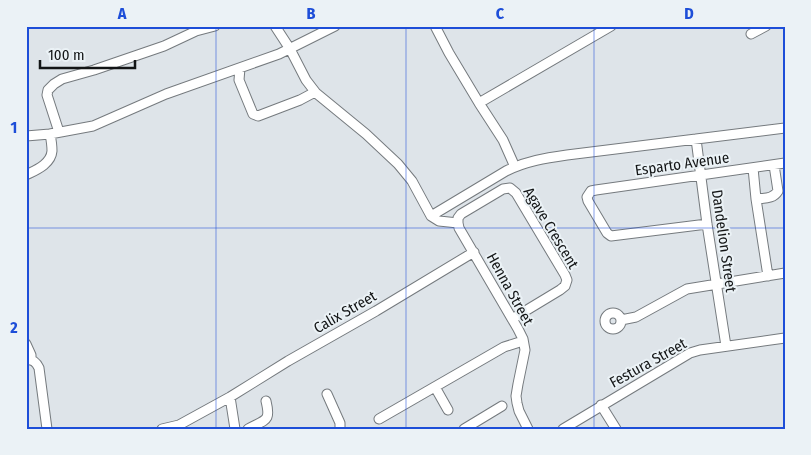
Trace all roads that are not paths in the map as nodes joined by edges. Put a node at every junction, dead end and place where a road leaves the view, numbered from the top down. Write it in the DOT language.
graph roads {
  1 [pos="215,26"];
  2 [pos="275,26"];
  3 [pos="335,26"];
  4 [pos="435,26"];
  5 [pos="611,26"];
  6 [pos="766,26"];
  7 [pos="751,34"];
  8 [pos="290,49"];
  9 [pos="240,68"];
  10 [pos="315,92"];
  11 [pos="479,103"];
  12 [pos="785,128"];
  13 [pos="55,133"];
  14 [pos="26,136"];
  15 [pos="696,139"];
  16 [pos="785,163"];
  17 [pos="774,165"];
  18 [pos="515,167"];
  19 [pos="753,168"];
  20 [pos="701,175"];
  21 [pos="26,176"];
  22 [pos="756,199"];
  23 [pos="431,216"];
  24 [pos="458,223"];
  25 [pos="707,224"];
  26 [pos="474,252"];
  27 [pos="785,273"];
  28 [pos="768,276"];
  29 [pos="716,285"];
  30 [pos="512,319"];
  31 [pos="621,320"];
  32 [pos="785,338"];
  33 [pos="523,341"];
  34 [pos="26,344"];
  35 [pos="726,346"];
  36 [pos="29,360"];
  37 [pos="435,387"];
  38 [pos="327,394"];
  39 [pos="230,397"];
  40 [pos="266,401"];
  41 [pos="602,405"];
  42 [pos="502,406"];
  43 [pos="448,410"];
  44 [pos="379,419"];
  45 [pos="47,429"];
  46 [pos="162,429"];
  47 [pos="235,429"];
  48 [pos="248,429"];
  49 [pos="340,429"];
  50 [pos="464,429"];
  51 [pos="528,429"];
  52 [pos="563,429"];
  53 [pos="616,429"];
  1 -- 13 [label="street"];
  2 -- 8 [label="street"];
  3 -- 8 [label="street"];
  4 -- 11 [label="street"];
  5 -- 11 [label="street"];
  6 -- 7 [label="street"];
  8 -- 9 [label="street"];
  8 -- 10 [label="street"];
  9 -- 10 [label="street"];
  9 -- 13 [label="street"];
  10 -- 23 [label="street"];
  11 -- 18 [label="street"];
  12 -- 15 [label="street"];
  13 -- 14 [label="street"];
  13 -- 21 [label="street"];
  15 -- 18 [label="street"];
  15 -- 20 [label="street, Dandelion Street"];
  16 -- 17 [label="street, Esparto Avenue"];
  17 -- 19 [label="street, Esparto Avenue"];
  17 -- 22 [label="street"];
  18 -- 23 [label="street"];
  19 -- 20 [label="street, Esparto Avenue"];
  19 -- 22 [label="street"];
  20 -- 25 [label="street, Dandelion Street"];
  20 -- 25 [label="street, Esparto Avenue"];
  22 -- 28 [label="street"];
  23 -- 24 [label="street"];
  24 -- 26 [label="street, Henna Street"];
  24 -- 30 [label="street, Agave Crescent"];
  25 -- 29 [label="street, Dandelion Street"];
  26 -- 30 [label="street, Henna Street"];
  26 -- 39 [label="street, Calix Street"];
  27 -- 28 [label="street"];
  28 -- 29 [label="street"];
  29 -- 31 [label="street"];
  29 -- 35 [label="street, Dandelion Street"];
  30 -- 33 [label="street, Henna Street"];
  32 -- 35 [label="street, Festura Street"];
  33 -- 37 [label="street"];
  33 -- 51 [label="street, Henna Street"];
  34 -- 36 [label="street"];
  35 -- 41 [label="street, Festura Street"];
  36 -- 45 [label="street"];
  37 -- 43 [label="street"];
  37 -- 44 [label="street"];
  38 -- 49 [label="street"];
  39 -- 46 [label="street, Calix Street"];
  39 -- 47 [label="street"];
  40 -- 48 [label="street"];
  41 -- 52 [label="street, Festura Street"];
  41 -- 53 [label="street"];
  42 -- 50 [label="street"];
}
